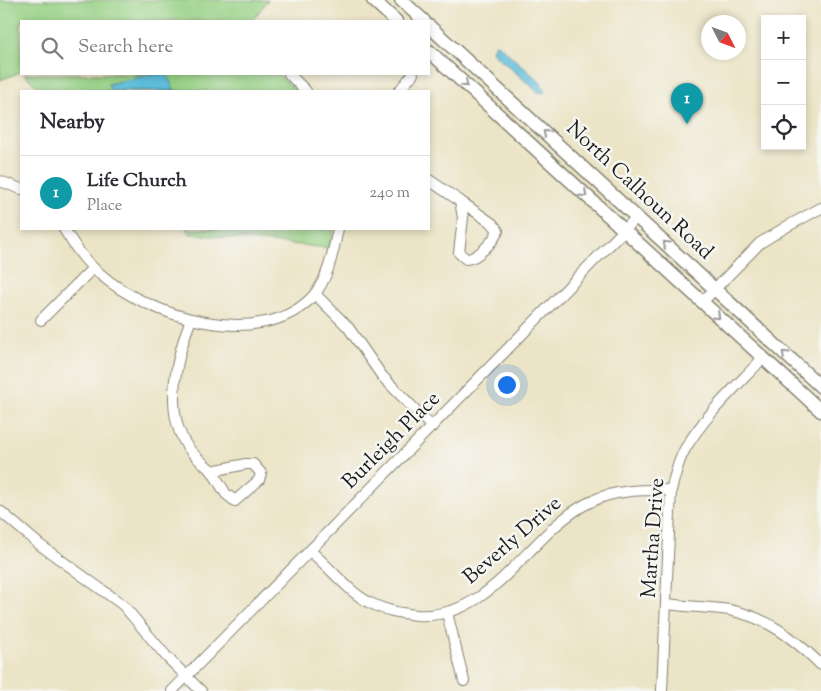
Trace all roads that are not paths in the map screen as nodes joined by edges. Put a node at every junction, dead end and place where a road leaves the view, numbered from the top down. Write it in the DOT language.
graph roads {
  1 [pos="373,0"];
  2 [pos="401,0"];
  3 [pos="395,20"];
  4 [pos="423,20"];
  5 [pos="430,27"];
  6 [pos="444,40"];
  7 [pos="430,52"];
  8 [pos="430,54"];
  9 [pos="290,75"];
  10 [pos="412,75"];
  11 [pos="305,90"];
  12 [pos="400,90"];
  13 [pos="0,181"];
  14 [pos="430,181"];
  15 [pos="20,189"];
  16 [pos="460,201"];
  17 [pos="821,208"];
  18 [pos="637,217"];
  19 [pos="65,230"];
  20 [pos="338,230"];
  21 [pos="624,231"];
  22 [pos="93,268"];
  23 [pos="711,293"];
  24 [pos="315,294"];
  25 [pos="191,319"];
  26 [pos="41,320"];
  27 [pos="763,358"];
  28 [pos="821,387"];
  29 [pos="821,411"];
  30 [pos="432,427"];
  31 [pos="212,471"];
  32 [pos="671,490"];
  33 [pos="0,511"];
  34 [pos="310,551"];
  35 [pos="668,604"];
  36 [pos="447,613"];
  37 [pos="821,665"];
  38 [pos="186,676"];
  39 [pos="464,681"];
  40 [pos="172,691"];
  41 [pos="201,691"];
  42 [pos="662,691"];
  1 -- 3 [label="main road"];
  2 -- 4 [label="main road"];
  5 -- 6 [label="main road, North Calhoun Road"];
  6 -- 7 [label="street"];
  18 -- 6 [label="main road, North Calhoun Road, one-way"];
  8 -- 21 [label="main road, North Calhoun Road, one-way"];
  9 -- 11 [label="street"];
  10 -- 12 [label="street"];
  13 -- 15 [label="street"];
  14 -- 16 [label="street"];
  16 -- 16 [label="street"];
  17 -- 23 [label="street"];
  18 -- 21 [label="street, Burleigh Place"];
  23 -- 18 [label="main road, North Calhoun Road, one-way"];
  19 -- 22 [label="street"];
  20 -- 24 [label="street"];
  21 -- 27 [label="main road, North Calhoun Road, one-way"];
  21 -- 30 [label="street, Burleigh Place"];
  22 -- 25 [label="street"];
  22 -- 26 [label="street"];
  28 -- 23 [label="main road, North Calhoun Road, one-way"];
  24 -- 25 [label="street"];
  24 -- 30 [label="street"];
  25 -- 31 [label="street"];
  27 -- 29 [label="main road, North Calhoun Road"];
  27 -- 32 [label="street, Martha Drive"];
  30 -- 34 [label="street, Burleigh Place"];
  31 -- 31 [label="street"];
  32 -- 35 [label="street, Martha Drive"];
  32 -- 36 [label="street, Beverly Drive"];
  33 -- 38 [label="street"];
  34 -- 36 [label="street, Beverly Drive"];
  34 -- 38 [label="street, Burleigh Place"];
  35 -- 37 [label="street"];
  35 -- 42 [label="street, Martha Drive"];
  36 -- 39 [label="street"];
  38 -- 40 [label="street, Burleigh Place"];
  38 -- 41 [label="street"];
}
